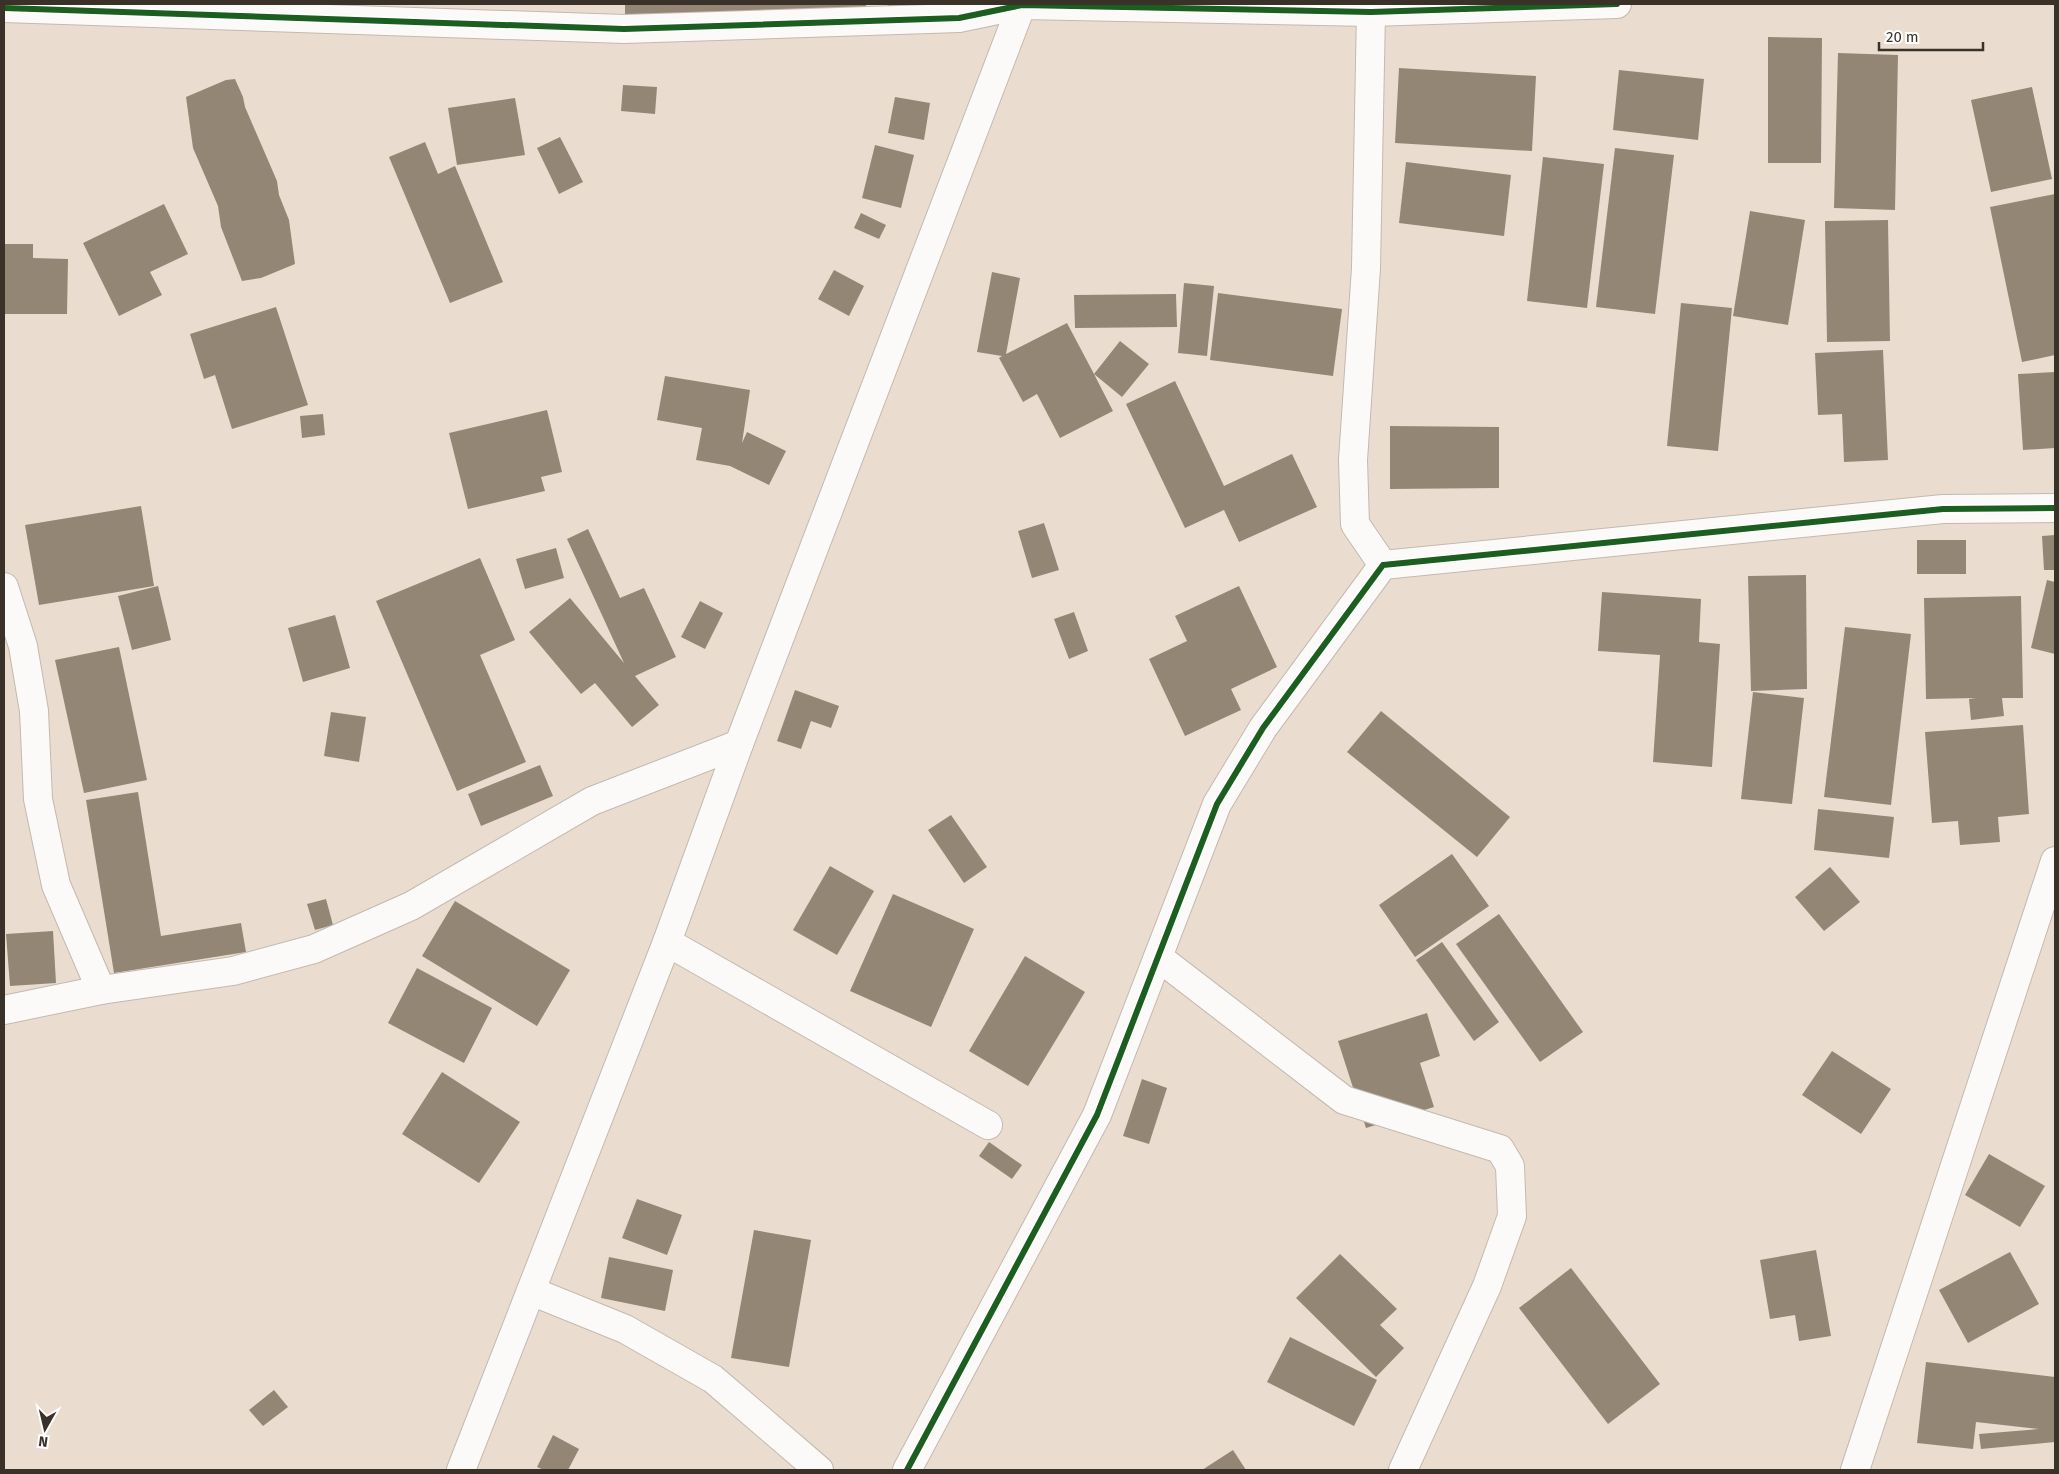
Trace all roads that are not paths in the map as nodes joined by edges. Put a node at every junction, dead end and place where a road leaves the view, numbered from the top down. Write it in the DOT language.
graph roads {
  1 [pos="1022,4"];
  2 [pos="1617,4"];
  3 [pos="1474,6"];
  4 [pos="4,8"];
  5 [pos="1371,12"];
  6 [pos="2055,508"];
  7 [pos="1383,565"];
  8 [pos="4,587"];
  9 [pos="739,744"];
  10 [pos="2055,861"];
  11 [pos="667,942"];
  12 [pos="1158,956"];
  13 [pos="101,990"];
  14 [pos="4,1010"];
  15 [pos="988,1125"];
  16 [pos="530,1291"];
  17 [pos="461,1470"];
  18 [pos="819,1470"];
  19 [pos="907,1470"];
  20 [pos="1403,1470"];
  21 [pos="1855,1470"];
  1 -- 4 [label="street"];
  1 -- 5 [label="street"];
  1 -- 9 [label="street"];
  2 -- 3 [label="street"];
  3 -- 5 [label="street"];
  5 -- 7 [label="street"];
  6 -- 7 [label="street"];
  7 -- 12 [label="street"];
  8 -- 13 [label="street"];
  9 -- 11 [label="street"];
  9 -- 13 [label="street"];
  10 -- 21 [label="street"];
  11 -- 15 [label="street"];
  11 -- 16 [label="street"];
  12 -- 19 [label="street"];
  12 -- 20 [label="street"];
  13 -- 14 [label="street"];
  16 -- 17 [label="street"];
  16 -- 18 [label="street"];
}
